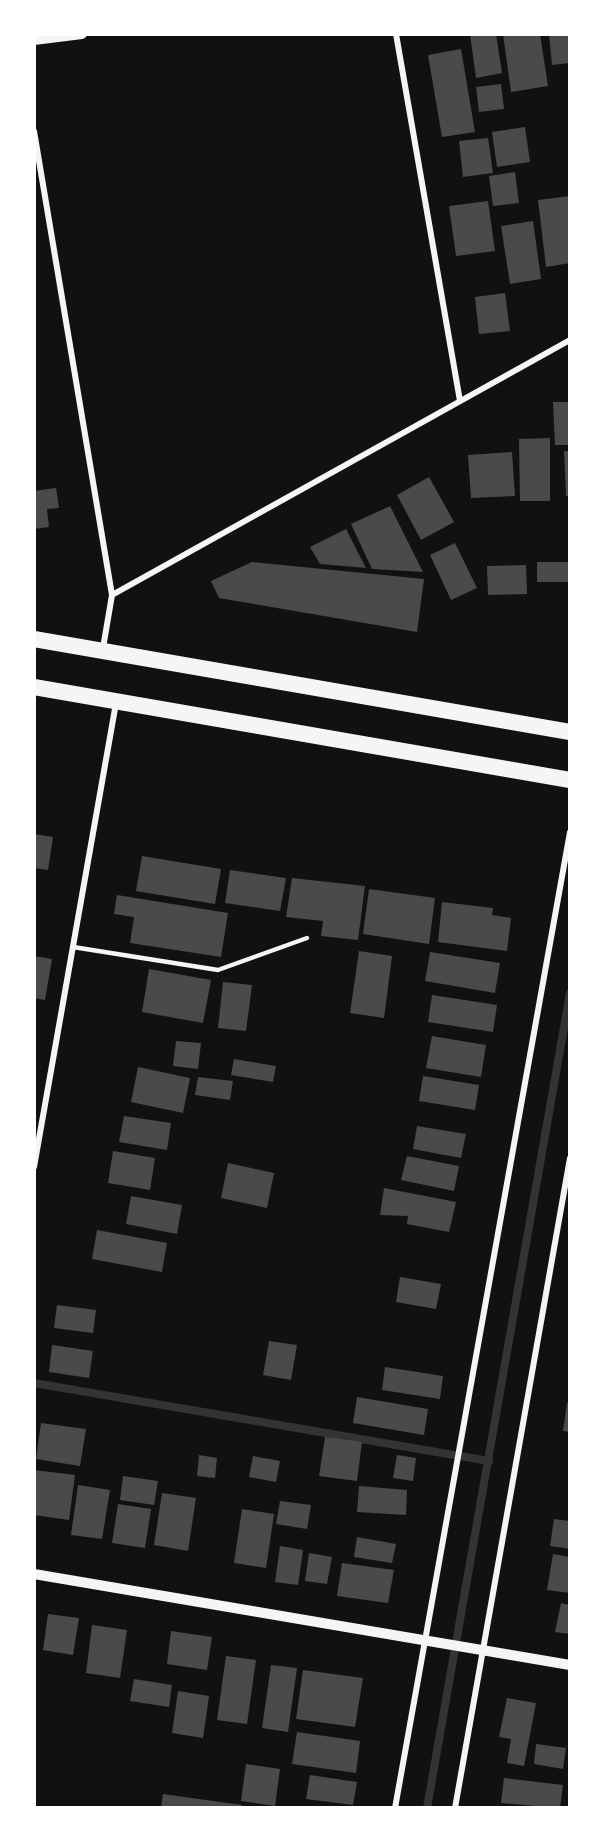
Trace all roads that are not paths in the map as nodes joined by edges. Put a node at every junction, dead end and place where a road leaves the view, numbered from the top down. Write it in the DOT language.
graph roads {
  1 [pos="82,34"];
  2 [pos="396,34"];
  3 [pos="34,40"];
  4 [pos="34,131"];
  5 [pos="570,340"];
  6 [pos="460,401"];
  7 [pos="112,595"];
  8 [pos="34,639"];
  9 [pos="102,652"];
  10 [pos="34,687"];
  11 [pos="116,701"];
  12 [pos="570,732"];
  13 [pos="570,780"];
  14 [pos="570,832"];
  15 [pos="307,938"];
  16 [pos="73,947"];
  17 [pos="570,1158"];
  18 [pos="34,1167"];
  19 [pos="34,1574"];
  20 [pos="425,1639"];
  21 [pos="478,1648"];
  22 [pos="570,1665"];
  23 [pos="395,1808"];
  24 [pos="455,1808"];
  1 -- 3 [label="street"];
  2 -- 6 [label="street"];
  4 -- 7 [label="street"];
  5 -- 6 [label="street"];
  6 -- 7 [label="street"];
  7 -- 9 [label="street"];
  8 -- 9 [label="highway"];
  9 -- 12 [label="highway"];
  10 -- 11 [label="highway"];
  11 -- 13 [label="highway"];
  11 -- 16 [label="street"];
  14 -- 20 [label="street"];
  15 -- 16 [label="lane"];
  16 -- 18 [label="street"];
  17 -- 21 [label="street"];
  19 -- 20 [label="street"];
  20 -- 21 [label="street"];
  20 -- 23 [label="street"];
  21 -- 22 [label="street"];
  21 -- 24 [label="street"];
}
